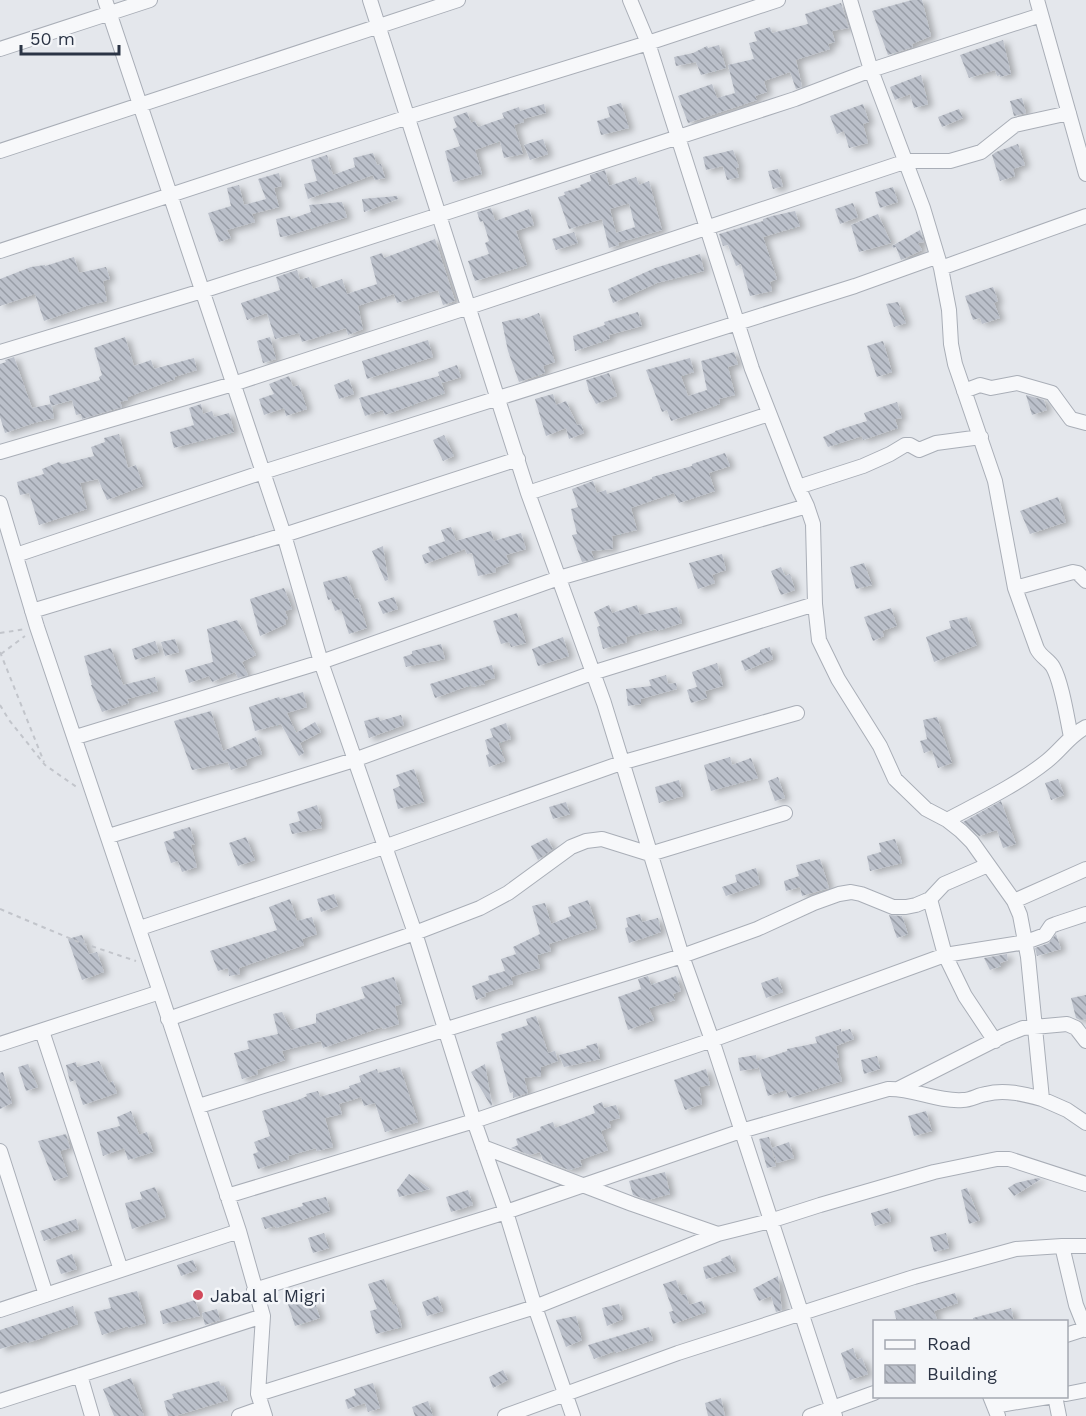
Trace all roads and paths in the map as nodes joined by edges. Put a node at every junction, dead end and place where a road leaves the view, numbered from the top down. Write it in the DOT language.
graph roads {
  1 [pos="150,0"];
  2 [pos="370,0"];
  3 [pos="458,0"];
  4 [pos="630,0"];
  5 [pos="778,0"];
  6 [pos="849,0"];
  7 [pos="1037,0"];
  8 [pos="107,7"];
  9 [pos="1041,15"];
  10 [pos="379,26"];
  11 [pos="648,44"];
  12 [pos="0,49"];
  13 [pos="871,70"];
  14 [pos="140,104"];
  15 [pos="1069,113"];
  16 [pos="408,117"];
  17 [pos="678,137"];
  18 [pos="0,151"];
  19 [pos="907,161"];
  20 [pos="1086,174"];
  21 [pos="171,194"];
  22 [pos="439,215"];
  23 [pos="1086,216"];
  24 [pos="707,228"];
  25 [pos="0,251"];
  26 [pos="938,262"];
  27 [pos="202,291"];
  28 [pos="469,308"];
  29 [pos="738,321"];
  30 [pos="0,352"];
  31 [pos="233,384"];
  32 [pos="964,391"];
  33 [pos="497,397"];
  34 [pos="769,414"];
  35 [pos="1086,423"];
  36 [pos="981,437"];
  37 [pos="0,452"];
  38 [pos="518,459"];
  39 [pos="263,472"];
  40 [pos="798,487"];
  41 [pos="528,493"];
  42 [pos="0,504"];
  43 [pos="807,506"];
  44 [pos="284,535"];
  45 [pos="16,555"];
  46 [pos="559,578"];
  47 [pos="1086,581"];
  48 [pos="1015,588"];
  49 [pos="815,604"];
  50 [pos="32,611"];
  51 [pos="37,627"];
  52 [pos="0,633"];
  53 [pos="0,654"];
  54 [pos="321,662"];
  55 [pos="592,673"];
  56 [pos="0,705"];
  57 [pos="797,713"];
  58 [pos="1086,727"];
  59 [pos="76,737"];
  60 [pos="1071,737"];
  61 [pos="354,760"];
  62 [pos="624,762"];
  63 [pos="45,765"];
  64 [pos="80,790"];
  65 [pos="785,813"];
  66 [pos="947,820"];
  67 [pos="109,836"];
  68 [pos="384,847"];
  69 [pos="650,854"];
  70 [pos="988,865"];
  71 [pos="1086,869"];
  72 [pos="930,899"];
  73 [pos="1014,901"];
  74 [pos="0,909"];
  75 [pos="1086,914"];
  76 [pos="140,928"];
  77 [pos="415,933"];
  78 [pos="1026,942"];
  79 [pos="945,955"];
  80 [pos="682,956"];
  81 [pos="153,966"];
  82 [pos="160,992"];
  83 [pos="168,1019"];
  84 [pos="1034,1026"];
  85 [pos="444,1029"];
  86 [pos="42,1031"];
  87 [pos="712,1040"];
  88 [pos="995,1041"];
  89 [pos="1086,1041"];
  90 [pos="0,1044"];
  91 [pos="898,1089"];
  92 [pos="1042,1099"];
  93 [pos="199,1106"];
  94 [pos="474,1121"];
  95 [pos="1086,1122"];
  96 [pos="741,1131"];
  97 [pos="483,1147"];
  98 [pos="0,1151"];
  99 [pos="1086,1184"];
  100 [pos="585,1185"];
  101 [pos="228,1196"];
  102 [pos="506,1212"];
  103 [pos="770,1221"];
  104 [pos="239,1231"];
  105 [pos="718,1234"];
  106 [pos="1062,1246"];
  107 [pos="1086,1246"];
  108 [pos="122,1270"];
  109 [pos="254,1290"];
  110 [pos="1086,1292"];
  111 [pos="46,1295"];
  112 [pos="1076,1305"];
  113 [pos="535,1307"];
  114 [pos="0,1310"];
  115 [pos="801,1313"];
  116 [pos="263,1317"];
  117 [pos="1086,1329"];
  118 [pos="1068,1334"];
  119 [pos="80,1375"];
  120 [pos="1086,1390"];
  121 [pos="873,1393"];
  122 [pos="258,1394"];
  123 [pos="1068,1394"];
  124 [pos="565,1396"];
  125 [pos="1043,1398"];
  126 [pos="1055,1398"];
  127 [pos="0,1401"];
  128 [pos="994,1406"];
  129 [pos="263,1412"];
  130 [pos="833,1412"];
  131 [pos="92,1416"];
  132 [pos="238,1416"];
  133 [pos="506,1416"];
  134 [pos="573,1416"];
  135 [pos="810,1416"];
  136 [pos="1059,1416"];
  1 -- 8 [label="street"];
  2 -- 10 [label="street"];
  3 -- 10 [label="street"];
  4 -- 11 [label="street"];
  5 -- 11 [label="street"];
  6 -- 13 [label="street"];
  7 -- 9 [label="street"];
  8 -- 12 [label="street"];
  8 -- 14 [label="street"];
  9 -- 13 [label="street"];
  9 -- 15 [label="street"];
  10 -- 14 [label="street"];
  10 -- 16 [label="street"];
  11 -- 16 [label="street"];
  11 -- 17 [label="street"];
  13 -- 17 [label="street"];
  13 -- 19 [label="street"];
  14 -- 18 [label="street"];
  14 -- 21 [label="street"];
  15 -- 19 [label="street"];
  15 -- 20 [label="street"];
  16 -- 21 [label="street"];
  16 -- 22 [label="street"];
  17 -- 22 [label="street"];
  17 -- 24 [label="street"];
  19 -- 24 [label="street"];
  19 -- 26 [label="street"];
  21 -- 25 [label="street"];
  21 -- 27 [label="street"];
  22 -- 27 [label="street"];
  22 -- 28 [label="street"];
  23 -- 26 [label="street"];
  24 -- 28 [label="street"];
  24 -- 29 [label="street"];
  26 -- 29 [label="street"];
  26 -- 32 [label="street"];
  27 -- 30 [label="street"];
  27 -- 31 [label="street"];
  28 -- 31 [label="street"];
  28 -- 33 [label="street"];
  29 -- 33 [label="street"];
  29 -- 34 [label="street"];
  31 -- 37 [label="street"];
  31 -- 39 [label="street"];
  32 -- 35 [label="street"];
  32 -- 36 [label="street"];
  33 -- 38 [label="street"];
  33 -- 39 [label="street"];
  34 -- 40 [label="street"];
  34 -- 41 [label="street"];
  36 -- 40 [label="street"];
  36 -- 48 [label="street"];
  38 -- 41 [label="street"];
  38 -- 44 [label="street"];
  39 -- 44 [label="street"];
  39 -- 45 [label="street"];
  40 -- 43 [label="street"];
  41 -- 46 [label="street"];
  42 -- 45 [label="street"];
  43 -- 46 [label="street"];
  43 -- 49 [label="street"];
  44 -- 50 [label="street"];
  44 -- 54 [label="street"];
  45 -- 50 [label="street"];
  46 -- 54 [label="street"];
  46 -- 55 [label="street"];
  47 -- 48 [label="street"];
  48 -- 60 [label="street"];
  49 -- 55 [label="street"];
  49 -- 66 [label="street"];
  50 -- 51 [label="street"];
  51 -- 52 [label="path"];
  51 -- 53 [label="path"];
  51 -- 59 [label="street"];
  53 -- 63 [label="path"];
  54 -- 59 [label="street"];
  54 -- 61 [label="street"];
  55 -- 61 [label="street"];
  55 -- 62 [label="street"];
  56 -- 63 [label="path"];
  57 -- 62 [label="street"];
  58 -- 60 [label="street"];
  59 -- 67 [label="street"];
  60 -- 66 [label="street"];
  61 -- 67 [label="street"];
  61 -- 68 [label="street"];
  62 -- 68 [label="street"];
  62 -- 69 [label="street"];
  63 -- 64 [label="path"];
  65 -- 69 [label="street"];
  66 -- 70 [label="street"];
  67 -- 76 [label="street"];
  68 -- 76 [label="street"];
  68 -- 77 [label="street"];
  69 -- 77 [label="street"];
  69 -- 80 [label="street"];
  70 -- 72 [label="street"];
  70 -- 73 [label="street"];
  71 -- 73 [label="street"];
  72 -- 79 [label="street"];
  72 -- 80 [label="street"];
  73 -- 78 [label="street"];
  74 -- 81 [label="path"];
  75 -- 78 [label="street"];
  76 -- 81 [label="street"];
  77 -- 83 [label="street"];
  77 -- 85 [label="street"];
  78 -- 79 [label="street"];
  78 -- 84 [label="street"];
  79 -- 87 [label="street"];
  79 -- 88 [label="street"];
  80 -- 85 [label="street"];
  80 -- 87 [label="street"];
  81 -- 82 [label="street"];
  82 -- 83 [label="street"];
  82 -- 86 [label="street"];
  83 -- 93 [label="street"];
  84 -- 88 [label="street"];
  84 -- 89 [label="street"];
  84 -- 92 [label="street"];
  85 -- 93 [label="street"];
  85 -- 94 [label="street"];
  86 -- 90 [label="street"];
  86 -- 108 [label="street"];
  87 -- 94 [label="street"];
  87 -- 96 [label="street"];
  88 -- 91 [label="street"];
  91 -- 92 [label="street"];
  91 -- 96 [label="street"];
  92 -- 95 [label="street"];
  93 -- 101 [label="street"];
  94 -- 97 [label="street"];
  94 -- 101 [label="street"];
  96 -- 100 [label="street"];
  96 -- 103 [label="street"];
  97 -- 100 [label="street"];
  97 -- 102 [label="street"];
  98 -- 111 [label="street"];
  99 -- 103 [label="street"];
  100 -- 102 [label="street"];
  100 -- 105 [label="street"];
  101 -- 104 [label="street"];
  102 -- 109 [label="street"];
  102 -- 113 [label="street"];
  103 -- 105 [label="street"];
  103 -- 115 [label="street"];
  104 -- 108 [label="street"];
  104 -- 109 [label="street"];
  105 -- 113 [label="street"];
  106 -- 107 [label="street"];
  106 -- 112 [label="street"];
  106 -- 115 [label="street"];
  108 -- 111 [label="street"];
  109 -- 116 [label="street"];
  110 -- 112 [label="street"];
  111 -- 114 [label="street"];
  112 -- 117 [label="street"];
  113 -- 122 [label="street"];
  113 -- 124 [label="street"];
  115 -- 124 [label="street"];
  115 -- 130 [label="street"];
  116 -- 119 [label="street"];
  116 -- 122 [label="street"];
  117 -- 118 [label="street"];
  119 -- 127 [label="street"];
  119 -- 131 [label="street"];
  120 -- 123 [label="street"];
  121 -- 130 [label="street"];
  122 -- 129 [label="street"];
  124 -- 133 [label="street"];
  124 -- 134 [label="street"];
  125 -- 128 [label="street"];
  126 -- 136 [label="street"];
  129 -- 132 [label="street"];
  130 -- 135 [label="street"];
}
